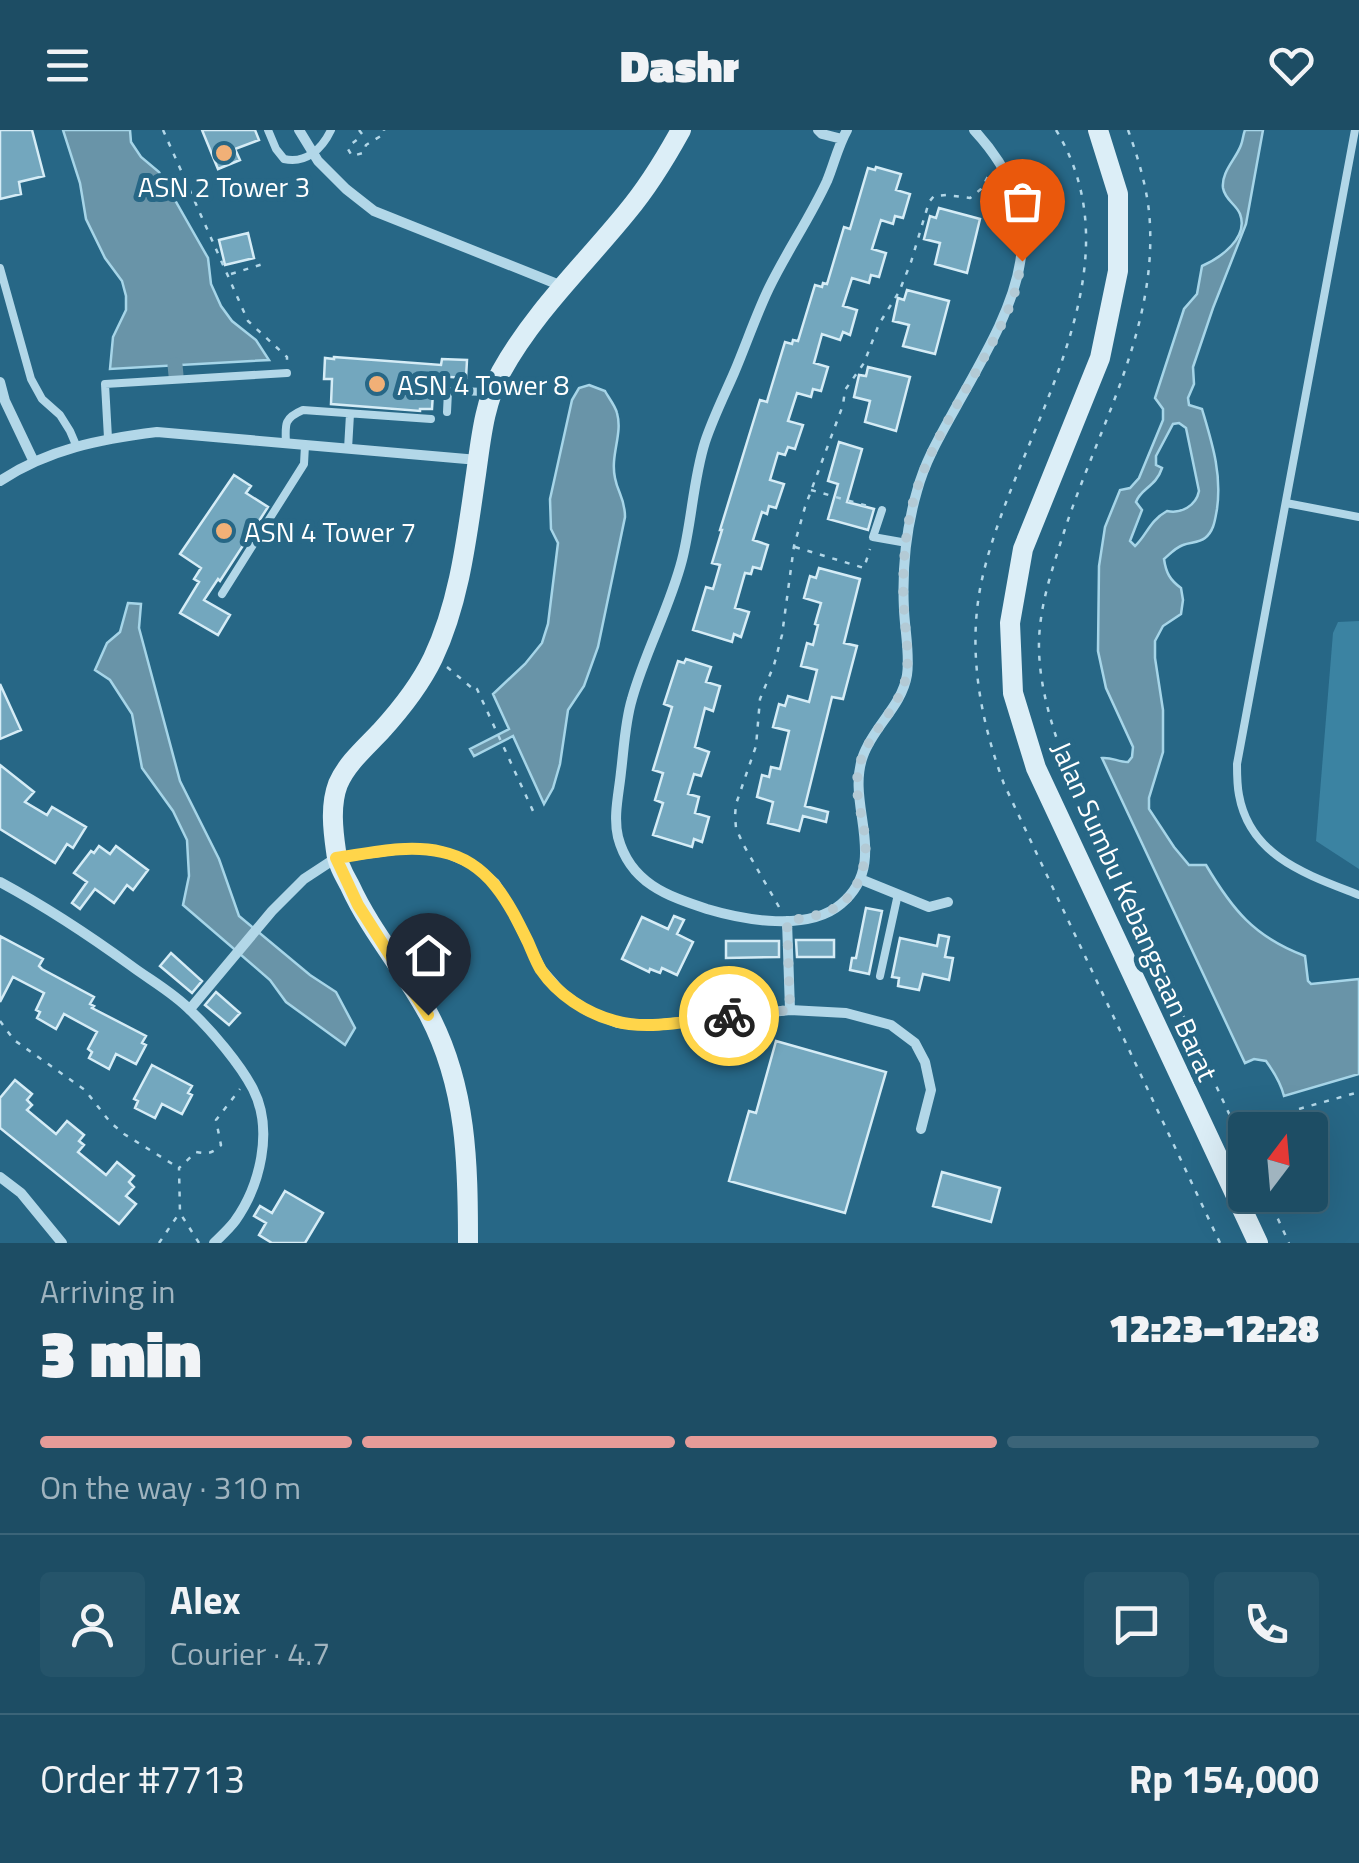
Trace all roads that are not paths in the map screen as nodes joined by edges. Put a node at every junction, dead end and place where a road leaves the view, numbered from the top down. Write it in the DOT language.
graph roads {
  1 [pos="268,130"];
  2 [pos="299,130"];
  3 [pos="331,130"];
  4 [pos="680,130"];
  5 [pos="818,130"];
  6 [pos="974,130"];
  7 [pos="1098,130"];
  8 [pos="1355,130"];
  9 [pos="845,134"];
  10 [pos="314,154"];
  11 [pos="0,268"];
  12 [pos="562,286"];
  13 [pos="287,373"];
  14 [pos="0,382"];
  15 [pos="492,392"];
  16 [pos="448,412"];
  17 [pos="350,414"];
  18 [pos="431,420"];
  19 [pos="108,438"];
  20 [pos="286,443"];
  21 [pos="304,445"];
  22 [pos="76,446"];
  23 [pos="348,449"];
  24 [pos="478,460"];
  25 [pos="34,462"];
  26 [pos="0,480"];
  27 [pos="1286,503"];
  28 [pos="882,510"];
  29 [pos="1359,517"];
  30 [pos="907,544"];
  31 [pos="222,594"];
  32 [pos="336,858"];
  33 [pos="860,879"];
  34 [pos="0,882"];
  35 [pos="898,894"];
  36 [pos="1359,895"];
  37 [pos="948,902"];
  38 [pos="787,921"];
  39 [pos="880,976"];
  40 [pos="190,1009"];
  41 [pos="790,1010"];
  42 [pos="921,1129"];
  43 [pos="0,1177"];
  44 [pos="62,1243"];
  45 [pos="214,1243"];
  46 [pos="468,1243"];
  47 [pos="1258,1243"];
  1 -- 10 [label="lane"];
  2 -- 10 [label="street"];
  3 -- 10 [label="lane"];
  4 -- 12 [label="street"];
  5 -- 9 [label="street"];
  6 -- 30 [label="street"];
  7 -- 47 [label="street, Jalan Sumbu Kebangsaan Barat"];
  8 -- 27 [label="lane"];
  9 -- 38 [label="street"];
  10 -- 12 [label="street"];
  11 -- 22 [label="lane"];
  12 -- 15 [label="street"];
  13 -- 19 [label="lane"];
  14 -- 25 [label="street"];
  15 -- 16 [label="lane"];
  15 -- 24 [label="street"];
  17 -- 18 [label="lane"];
  17 -- 20 [label="lane"];
  17 -- 23 [label="lane"];
  19 -- 20 [label="street"];
  19 -- 22 [label="street"];
  20 -- 21 [label="street"];
  21 -- 23 [label="street"];
  21 -- 31 [label="lane"];
  22 -- 25 [label="street"];
  23 -- 24 [label="street"];
  24 -- 32 [label="street"];
  25 -- 26 [label="street"];
  27 -- 29 [label="lane"];
  27 -- 36 [label="lane"];
  28 -- 30 [label="lane"];
  30 -- 33 [label="street"];
  32 -- 40 [label="street"];
  32 -- 41 [label="street"];
  32 -- 46 [label="street"];
  33 -- 35 [label="street"];
  33 -- 38 [label="street"];
  34 -- 40 [label="street"];
  35 -- 37 [label="street"];
  35 -- 39 [label="lane"];
  38 -- 41 [label="street"];
  40 -- 45 [label="street"];
  41 -- 42 [label="street"];
  43 -- 44 [label="street"];
}
